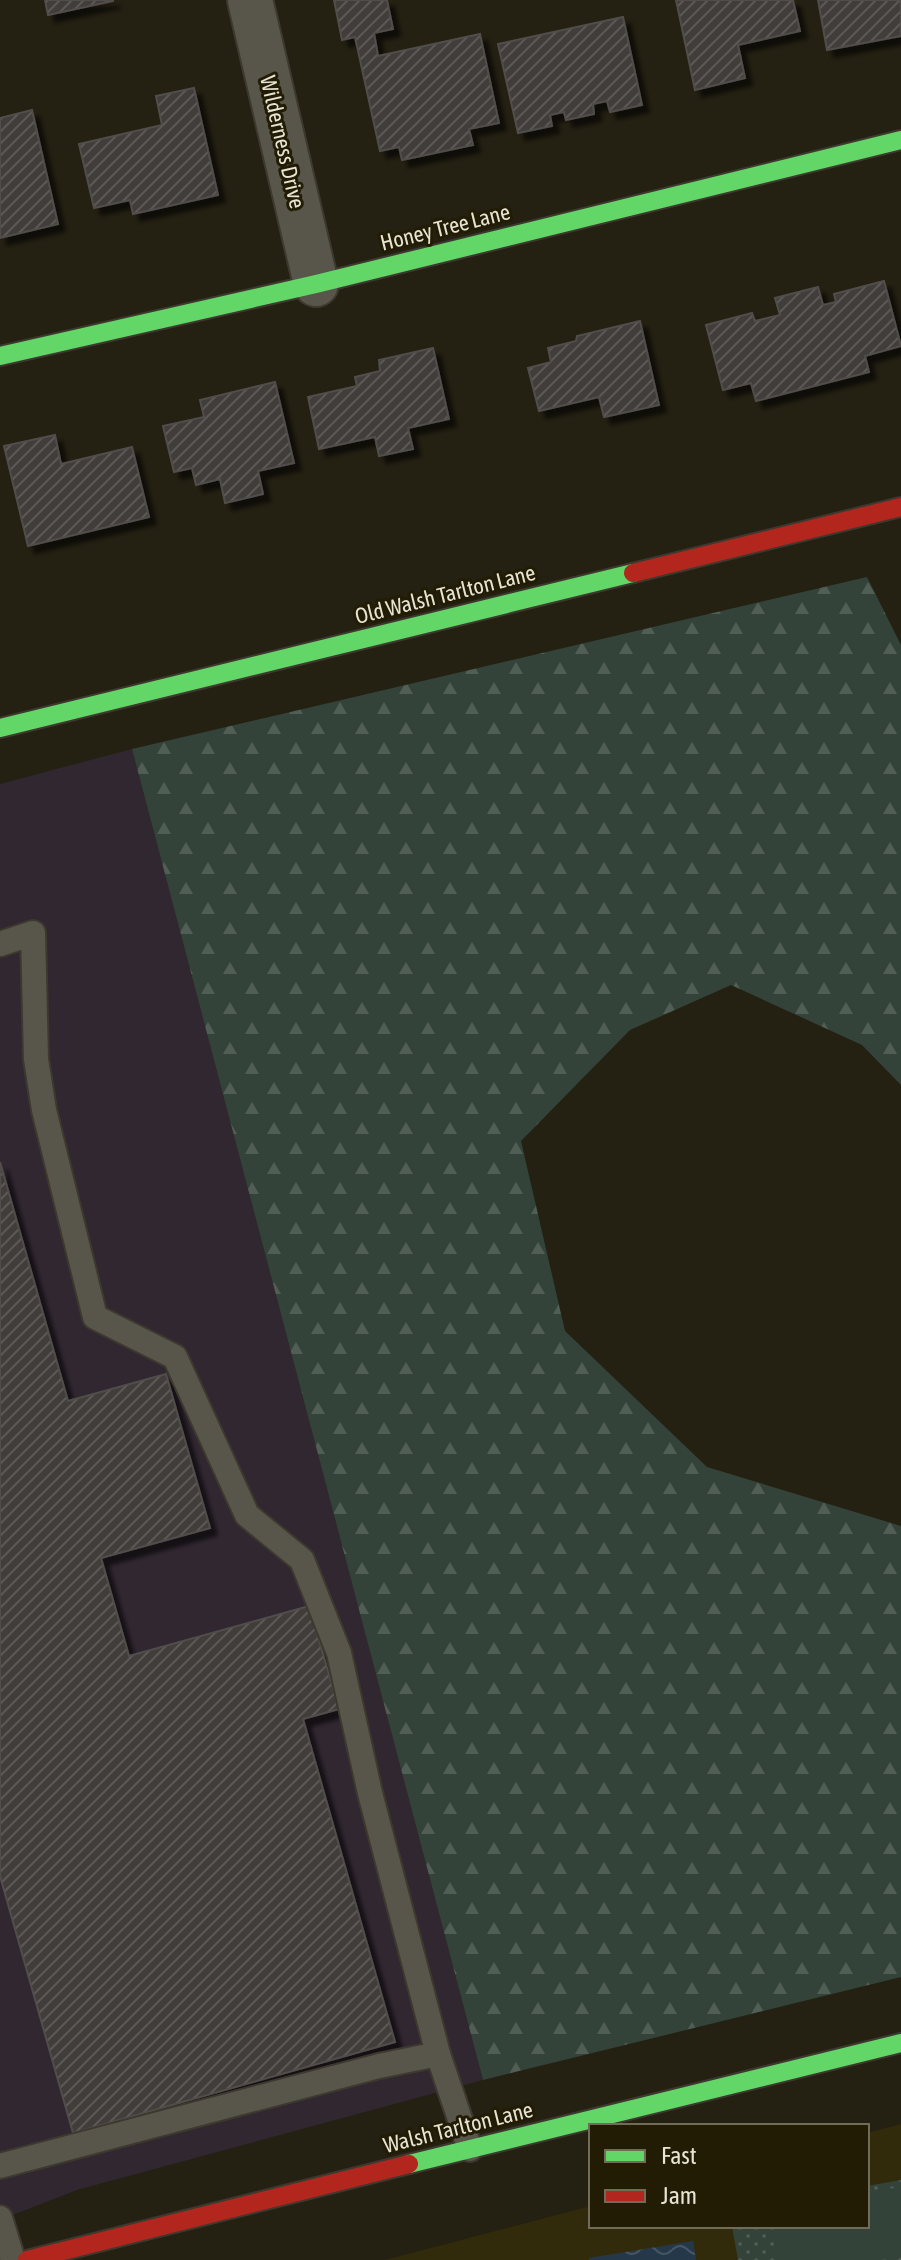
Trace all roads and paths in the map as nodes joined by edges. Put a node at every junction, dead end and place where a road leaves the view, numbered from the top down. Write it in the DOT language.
graph roads {
  1 [pos="250,0"];
  2 [pos="901,140"];
  3 [pos="316,284"];
  4 [pos="0,356"];
  5 [pos="901,507"];
  6 [pos="0,728"];
  7 [pos="0,944"];
  8 [pos="901,2043"];
  9 [pos="438,2054"];
  10 [pos="470,2149"];
  11 [pos="0,2166"];
  12 [pos="0,2218"];
  13 [pos="13,2260"];
  14 [pos="27,2260"];
  1 -- 3 [label="street, Wilderness Drive"];
  2 -- 3 [label="street, Honey Tree Lane"];
  3 -- 4 [label="street, Honey Tree Lane"];
  5 -- 6 [label="street, Old Walsh Tarlton Lane"];
  7 -- 9 [label="lane"];
  8 -- 10 [label="street, Walsh Tarlton Lane"];
  9 -- 10 [label="lane"];
  9 -- 11 [label="lane"];
  10 -- 14 [label="street, Walsh Tarlton Lane"];
  12 -- 13 [label="lane"];
}
